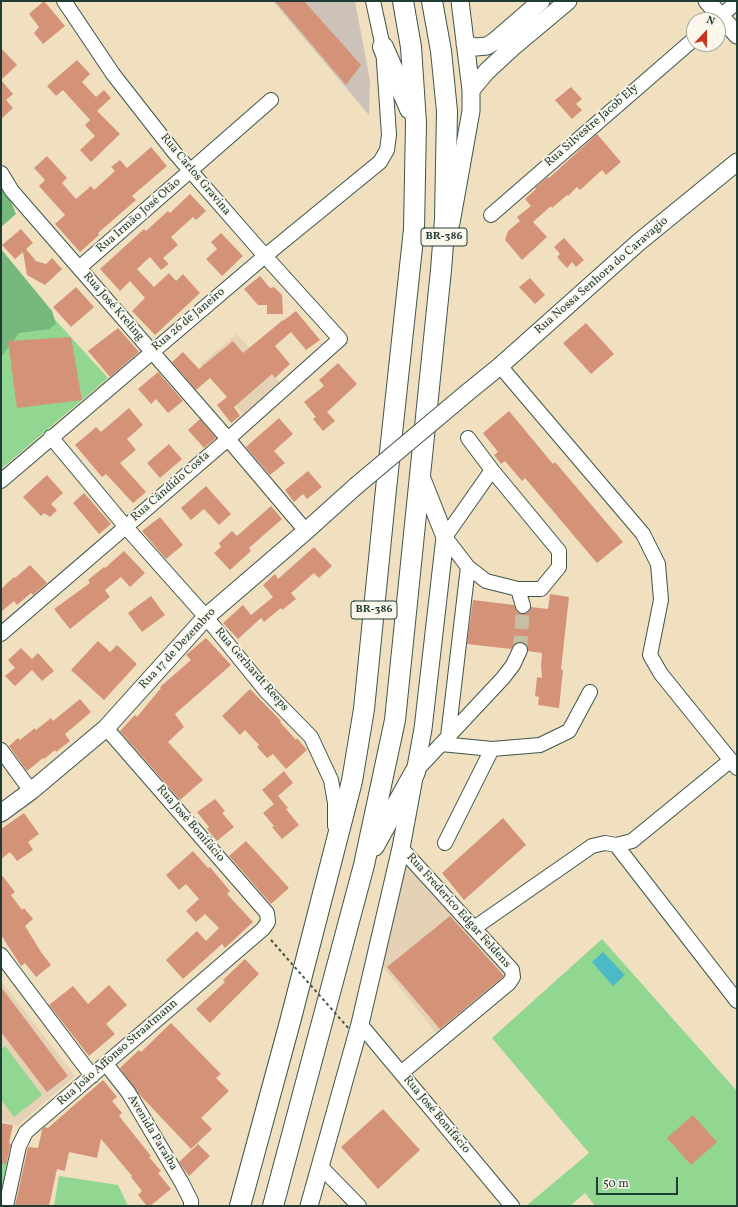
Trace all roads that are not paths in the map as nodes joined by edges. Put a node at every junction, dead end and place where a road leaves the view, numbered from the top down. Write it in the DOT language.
graph roads {
  1 [pos="64,1"];
  2 [pos="373,1"];
  3 [pos="403,1"];
  4 [pos="432,1"];
  5 [pos="460,1"];
  6 [pos="541,1"];
  7 [pos="568,1"];
  8 [pos="707,1"];
  9 [pos="737,2"];
  10 [pos="714,12"];
  11 [pos="725,12"];
  12 [pos="726,25"];
  13 [pos="737,35"];
  14 [pos="507,41"];
  15 [pos="465,44"];
  16 [pos="686,46"];
  17 [pos="383,47"];
  18 [pos="471,90"];
  19 [pos="271,100"];
  20 [pos="416,123"];
  21 [pos="737,162"];
  22 [pos="190,171"];
  23 [pos="1,173"];
  24 [pos="491,215"];
  25 [pos="265,256"];
  26 [pos="79,268"];
  27 [pos="441,270"];
  28 [pos="340,339"];
  29 [pos="152,352"];
  30 [pos="500,366"];
  31 [pos="51,437"];
  32 [pos="468,438"];
  33 [pos="228,439"];
  34 [pos="492,470"];
  35 [pos="420,473"];
  36 [pos="1,481"];
  37 [pos="356,486"];
  38 [pos="125,526"];
  39 [pos="306,531"];
  40 [pos="445,537"];
  41 [pos="468,567"];
  42 [pos="518,589"];
  43 [pos="523,606"];
  44 [pos="206,617"];
  45 [pos="1,634"];
  46 [pos="520,650"];
  47 [pos="590,692"];
  48 [pos="106,728"];
  49 [pos="444,740"];
  50 [pos="492,749"];
  51 [pos="1,750"];
  52 [pos="734,764"];
  53 [pos="415,772"];
  54 [pos="31,791"];
  55 [pos="1,813"];
  56 [pos="445,842"];
  57 [pos="616,845"];
  58 [pos="401,848"];
  59 [pos="334,852"];
  60 [pos="364,866"];
  61 [pos="268,922"];
  62 [pos="474,928"];
  63 [pos="1,955"];
  64 [pos="737,1001"];
  65 [pos="355,1027"];
  66 [pos="106,1064"];
  67 [pos="401,1073"];
  68 [pos="92,1076"];
  69 [pos="321,1167"];
  70 [pos="6,1206"];
  71 [pos="191,1206"];
  72 [pos="240,1206"];
  73 [pos="273,1206"];
  74 [pos="309,1206"];
  75 [pos="359,1206"];
  76 [pos="512,1206"];
  1 -- 22 [label="street, Rua Carlos Gravina"];
  2 -- 17 [label="street"];
  3 -- 20 [label="highway, BR-386"];
  4 -- 27 [label="highway, BR-386"];
  5 -- 15 [label="main road"];
  6 -- 14 [label="main road"];
  7 -- 14 [label="main road"];
  8 -- 10 [label="main road"];
  9 -- 11 [label="street"];
  12 -- 13 [label="main road"];
  14 -- 15 [label="main road"];
  14 -- 18 [label="main road"];
  15 -- 18 [label="main road"];
  16 -- 24 [label="street, Rua Silvestre Jacob Ely"];
  17 -- 20 [label="highway"];
  17 -- 25 [label="street, Rua 26 de Janeiro"];
  18 -- 27 [label="main road"];
  19 -- 22 [label="street, Rua Irmão José Otão"];
  20 -- 59 [label="highway, BR-386"];
  21 -- 30 [label="main road, Rua Nossa Senhora do Caravagio"];
  22 -- 25 [label="street, Rua Carlos Gravina"];
  22 -- 26 [label="street, Rua Irmão José Otão"];
  23 -- 26 [label="street, Rua José Kreling"];
  25 -- 28 [label="street, Rua Carlos Gravina"];
  25 -- 29 [label="street, Rua 26 de Janeiro"];
  26 -- 29 [label="street, Rua José Kreling"];
  27 -- 35 [label="highway, BR-386"];
  28 -- 33 [label="street, Rua Cândido Costa"];
  29 -- 31 [label="street, Rua 26 de Janeiro"];
  29 -- 33 [label="street, Rua José Kreling"];
  30 -- 37 [label="main road, Rua Nossa Senhora do Caravagio, bridge"];
  30 -- 52 [label="street"];
  31 -- 36 [label="street, Rua 26 de Janeiro"];
  31 -- 38 [label="street, Rua Gerhardt Reeps"];
  32 -- 34 [label="street"];
  33 -- 38 [label="street, Rua Cândido Costa"];
  33 -- 39 [label="street, Rua José Kreling"];
  34 -- 40 [label="street"];
  34 -- 42 [label="street"];
  35 -- 40 [label="main road"];
  35 -- 60 [label="highway, BR-386"];
  37 -- 39 [label="main road, Rua 17 de Dezembro"];
  38 -- 44 [label="street, Rua Gerhardt Reeps"];
  38 -- 45 [label="street, Rua Cândido Costa"];
  39 -- 44 [label="main road, Rua 17 de Dezembro"];
  40 -- 41 [label="street"];
  40 -- 53 [label="main road"];
  41 -- 42 [label="street"];
  41 -- 49 [label="street"];
  42 -- 43 [label="street"];
  44 -- 48 [label="main road, Rua 17 de Dezembro"];
  44 -- 59 [label="street, Rua Gerhardt Reeps"];
  46 -- 49 [label="street"];
  47 -- 50 [label="street"];
  48 -- 54 [label="main road, Rua 17 de Dezembro"];
  48 -- 61 [label="street, Rua José Bonifácio"];
  49 -- 50 [label="street"];
  49 -- 53 [label="street"];
  50 -- 56 [label="street"];
  51 -- 54 [label="street"];
  52 -- 57 [label="street"];
  53 -- 58 [label="main road"];
  53 -- 60 [label="highway"];
  54 -- 55 [label="main road, Rua 17 de Dezembro"];
  57 -- 62 [label="street"];
  57 -- 64 [label="street"];
  58 -- 62 [label="street, Rua Frederico Edgar Feldens"];
  58 -- 65 [label="main road"];
  59 -- 72 [label="highway, BR-386"];
  60 -- 73 [label="highway, BR-386"];
  61 -- 66 [label="street, Rua João Affonso Straatmann"];
  62 -- 67 [label="street, Rua Frederico Edgar Feldens"];
  63 -- 68 [label="street"];
  65 -- 67 [label="street, Rua José Bonifácio"];
  65 -- 69 [label="main road"];
  66 -- 68 [label="street, Rua João Affonso Straatmann"];
  66 -- 71 [label="street, Avenida Paraíba"];
  67 -- 76 [label="street, Rua José Bonifácio"];
  68 -- 70 [label="street, Rua João Affonso Straatmann"];
  69 -- 74 [label="main road"];
  69 -- 75 [label="street"];
}
